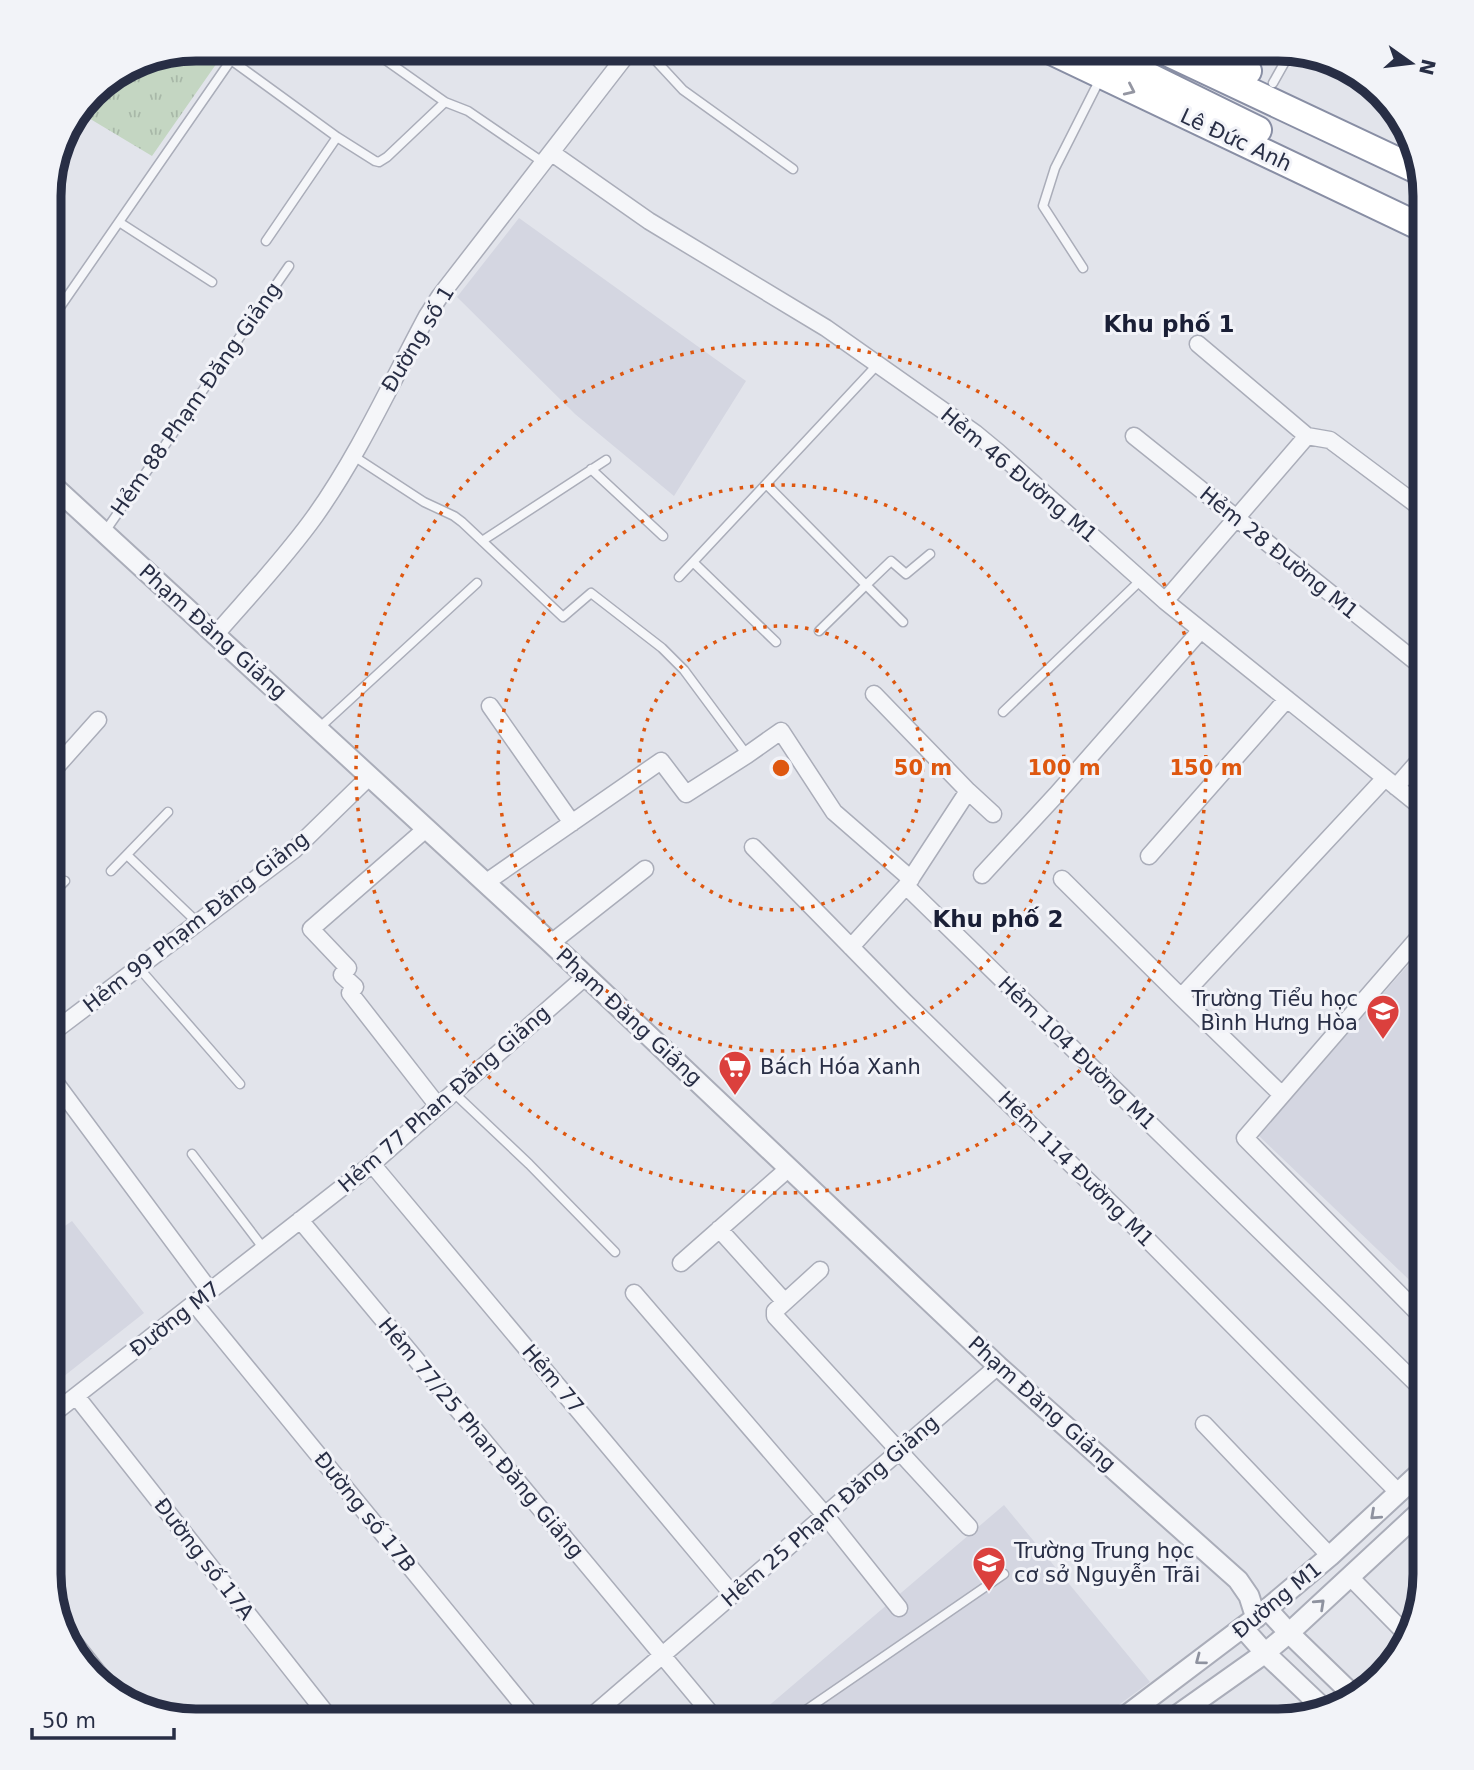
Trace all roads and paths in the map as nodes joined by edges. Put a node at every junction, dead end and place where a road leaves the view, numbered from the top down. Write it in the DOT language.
graph roads {
  1 [pos="230,61"];
  2 [pos="232,61"];
  3 [pos="387,61"];
  4 [pos="622,61"];
  5 [pos="657,61"];
  6 [pos="1073,62"];
  7 [pos="1119,62"];
  8 [pos="1187,62"];
  9 [pos="1238,62"];
  10 [pos="1285,62"];
  11 [pos="1101,76"];
  12 [pos="1273,83"];
  13 [pos="445,102"];
  14 [pos="337,137"];
  15 [pos="1402,145"];
  16 [pos="548,158"];
  17 [pos="1409,166"];
  18 [pos="793,169"];
  19 [pos="1413,207"];
  20 [pos="119,222"];
  21 [pos="1413,223"];
  22 [pos="267,241"];
  23 [pos="289,266"];
  24 [pos="1083,268"];
  25 [pos="212,282"];
  26 [pos="62,304"];
  27 [pos="1198,344"];
  28 [pos="878,364"];
  29 [pos="1134,436"];
  30 [pos="1307,436"];
  31 [pos="352,455"];
  32 [pos="606,460"];
  33 [pos="592,469"];
  34 [pos="766,484"];
  35 [pos="62,494"];
  36 [pos="1413,502"];
  37 [pos="1236,519"];
  38 [pos="104,533"];
  39 [pos="663,536"];
  40 [pos="482,541"];
  41 [pos="930,554"];
  42 [pos="693,562"];
  43 [pos="679,577"];
  44 [pos="1142,579"];
  45 [pos="477,583"];
  46 [pos="866,585"];
  47 [pos="1165,601"];
  48 [pos="903,622"];
  49 [pos="1201,630"];
  50 [pos="819,631"];
  51 [pos="216,634"];
  52 [pos="776,642"];
  53 [pos="1413,659"];
  54 [pos="874,694"];
  55 [pos="1287,699"];
  56 [pos="490,706"];
  57 [pos="1003,712"];
  58 [pos="97,720"];
  59 [pos="318,729"];
  60 [pos="747,755"];
  61 [pos="62,761"];
  62 [pos="1413,764"];
  63 [pos="370,776"];
  64 [pos="1391,782"];
  65 [pos="968,791"];
  66 [pos="1413,800"];
  67 [pos="168,812"];
  68 [pos="993,814"];
  69 [pos="572,823"];
  70 [pos="427,828"];
  71 [pos="753,847"];
  72 [pos="127,855"];
  73 [pos="1149,856"];
  74 [pos="645,869"];
  75 [pos="111,871"];
  76 [pos="982,875"];
  77 [pos="1062,879"];
  78 [pos="65,881"];
  79 [pos="485,883"];
  80 [pos="909,883"];
  81 [pos="61,885"];
  82 [pos="198,923"];
  83 [pos="551,943"];
  84 [pos="1413,944"];
  85 [pos="851,947"];
  86 [pos="139,968"];
  87 [pos="585,976"];
  88 [pos="1181,997"];
  89 [pos="61,1026"];
  90 [pos="240,1084"];
  91 [pos="61,1091"];
  92 [pos="454,1093"];
  93 [pos="1282,1095"];
  94 [pos="438,1106"];
  95 [pos="192,1154"];
  96 [pos="372,1164"];
  97 [pos="789,1168"];
  98 [pos="300,1220"];
  99 [pos="719,1229"];
  100 [pos="264,1249"];
  101 [pos="614,1252"];
  102 [pos="681,1262"];
  103 [pos="820,1270"];
  104 [pos="210,1291"];
  105 [pos="634,1293"];
  106 [pos="785,1302"];
  107 [pos="194,1303"];
  108 [pos="1413,1308"];
  109 [pos="998,1366"];
  110 [pos="1413,1380"];
  111 [pos="76,1396"];
  112 [pos="61,1408"];
  113 [pos="1204,1424"];
  114 [pos="900,1452"];
  115 [pos="1413,1480"];
  116 [pos="1399,1493"];
  117 [pos="825,1515"];
  118 [pos="1413,1526"];
  119 [pos="969,1527"];
  120 [pos="1330,1556"];
  121 [pos="1003,1574"];
  122 [pos="1350,1577"];
  123 [pos="733,1595"];
  124 [pos="899,1608"];
  125 [pos="1256,1618"];
  126 [pos="1401,1628"];
  127 [pos="1289,1633"];
  128 [pos="1265,1653"];
  129 [pos="662,1656"];
  130 [pos="1347,1689"];
  131 [pos="1318,1703"];
  132 [pos="323,1709"];
  133 [pos="526,1709"];
  134 [pos="600,1709"];
  135 [pos="707,1709"];
  136 [pos="807,1709"];
  137 [pos="1135,1709"];
  138 [pos="1186,1709"];
  1 -- 20 [label="lane"];
  2 -- 14 [label="lane"];
  3 -- 13 [label="lane"];
  4 -- 16 [label="street, Đường số 1"];
  5 -- 18 [label="lane"];
  6 -- 11 [label="highway, Lê Đức Anh"];
  7 -- 19 [label="highway, Lê Đức Anh"];
  8 -- 17 [label="highway"];
  9 -- 12 [label="highway"];
  10 -- 12 [label="lane"];
  11 -- 21 [label="highway, Lê Đức Anh, one-way"];
  11 -- 24 [label="lane"];
  12 -- 15 [label="highway"];
  13 -- 14 [label="lane"];
  13 -- 16 [label="lane"];
  14 -- 22 [label="lane"];
  16 -- 28 [label="street, Hẻm 46 Đường M1"];
  16 -- 31 [label="street, Đường số 1"];
  20 -- 25 [label="lane"];
  20 -- 26 [label="lane"];
  23 -- 38 [label="lane, Hẻm 88 Phạm Đăng Giảng"];
  27 -- 30 [label="street"];
  28 -- 34 [label="lane"];
  28 -- 44 [label="street, Hẻm 46 Đường M1"];
  29 -- 37 [label="street, Hẻm 28 Đường M1"];
  30 -- 36 [label="street"];
  30 -- 37 [label="street"];
  31 -- 40 [label="lane"];
  31 -- 51 [label="street, Đường số 1"];
  32 -- 33 [label="lane"];
  33 -- 39 [label="lane"];
  33 -- 40 [label="lane"];
  34 -- 42 [label="lane"];
  34 -- 46 [label="lane"];
  35 -- 38 [label="street, Phạm Đăng Giảng"];
  37 -- 47 [label="street"];
  37 -- 53 [label="street, Hẻm 28 Đường M1"];
  38 -- 51 [label="street, Phạm Đăng Giảng"];
  40 -- 60 [label="lane"];
  41 -- 46 [label="lane"];
  42 -- 43 [label="lane"];
  42 -- 52 [label="lane"];
  44 -- 47 [label="street, Hẻm 46 Đường M1"];
  44 -- 57 [label="lane"];
  45 -- 59 [label="lane"];
  46 -- 48 [label="lane"];
  46 -- 50 [label="lane"];
  47 -- 49 [label="street, Hẻm 46 Đường M1"];
  49 -- 55 [label="street, Hẻm 46 Đường M1"];
  49 -- 76 [label="street"];
  51 -- 59 [label="street, Phạm Đăng Giảng"];
  54 -- 65 [label="street"];
  55 -- 64 [label="street, Hẻm 46 Đường M1"];
  55 -- 73 [label="street"];
  56 -- 69 [label="street"];
  58 -- 61 [label="street"];
  59 -- 63 [label="street, Phạm Đăng Giảng"];
  60 -- 69 [label="street"];
  60 -- 80 [label="street, Hẻm 104 Đường M1"];
  62 -- 64 [label="street"];
  63 -- 70 [label="street, Phạm Đăng Giảng"];
  63 -- 82 [label="street, Hẻm 99 Phạm Đăng Giảng"];
  64 -- 66 [label="street, Hẻm 46 Đường M1"];
  64 -- 88 [label="street"];
  65 -- 68 [label="street"];
  65 -- 80 [label="street"];
  67 -- 72 [label="lane"];
  69 -- 79 [label="street"];
  70 -- 79 [label="street, Phạm Đăng Giảng"];
  70 -- 94 [label="street"];
  71 -- 85 [label="street, Hẻm 114 Đường M1"];
  72 -- 75 [label="lane"];
  72 -- 82 [label="lane"];
  74 -- 83 [label="street"];
  77 -- 88 [label="street"];
  78 -- 81 [label="lane"];
  79 -- 83 [label="street, Phạm Đăng Giảng"];
  80 -- 85 [label="street"];
  80 -- 110 [label="street, Hẻm 104 Đường M1"];
  82 -- 86 [label="street, Hẻm 99 Phạm Đăng Giảng"];
  83 -- 87 [label="street, Phạm Đăng Giảng"];
  84 -- 93 [label="street"];
  85 -- 116 [label="street, Hẻm 114 Đường M1"];
  86 -- 89 [label="street, Hẻm 99 Phạm Đăng Giảng"];
  86 -- 90 [label="lane"];
  87 -- 92 [label="street, Hẻm 77 Phan Đăng Giảng"];
  87 -- 97 [label="street, Phạm Đăng Giảng"];
  88 -- 93 [label="street"];
  91 -- 104 [label="street"];
  92 -- 94 [label="street, Hẻm 77 Phan Đăng Giảng"];
  92 -- 101 [label="lane"];
  93 -- 108 [label="street"];
  94 -- 96 [label="street, Hẻm 77 Phan Đăng Giảng"];
  95 -- 100 [label="lane"];
  96 -- 98 [label="street, Hẻm 77 Phan Đăng Giảng"];
  96 -- 123 [label="street, Hẻm 77"];
  97 -- 99 [label="street"];
  97 -- 109 [label="street, Phạm Đăng Giảng"];
  98 -- 100 [label="street, Đường M7"];
  98 -- 129 [label="street, Hẻm 77/25 Phan Đăng Giảng"];
  99 -- 102 [label="street"];
  99 -- 106 [label="street"];
  100 -- 104 [label="street, Đường M7"];
  103 -- 106 [label="street"];
  104 -- 107 [label="street, Đường M7"];
  105 -- 117 [label="street"];
  106 -- 114 [label="street"];
  107 -- 111 [label="street, Đường M7"];
  107 -- 133 [label="street, Đường số 17B"];
  109 -- 114 [label="street, Hẻm 25 Phạm Đăng Giảng"];
  109 -- 125 [label="street, Phạm Đăng Giảng"];
  111 -- 112 [label="street, Đường M7"];
  111 -- 132 [label="street, Đường số 17A"];
  113 -- 120 [label="street"];
  114 -- 117 [label="street, Hẻm 25 Phạm Đăng Giảng"];
  114 -- 119 [label="street"];
  115 -- 116 [label="street, Đường M1"];
  116 -- 120 [label="street, Đường M1, one-way"];
  117 -- 123 [label="street, Hẻm 25 Phạm Đăng Giảng"];
  117 -- 124 [label="street"];
  118 -- 122 [label="street, Đường M1"];
  120 -- 125 [label="street, Đường M1"];
  121 -- 136 [label="lane"];
  122 -- 126 [label="street"];
  127 -- 122 [label="street, Đường M1, one-way"];
  123 -- 129 [label="street, Hẻm 25 Phạm Đăng Giảng"];
  125 -- 127 [label="street, Phạm Đăng Giảng"];
  125 -- 128 [label="street, Phạm Đăng Giảng"];
  125 -- 137 [label="street, Đường M1, one-way"];
  127 -- 128 [label="street, Đường M1"];
  127 -- 130 [label="street, Phạm Đăng Giảng"];
  128 -- 131 [label="street, Phạm Đăng Giảng"];
  128 -- 138 [label="street, Đường M1"];
  129 -- 134 [label="street, Hẻm 25 Phạm Đăng Giảng"];
  129 -- 135 [label="street, Hẻm 77/25 Phan Đăng Giảng"];
}
